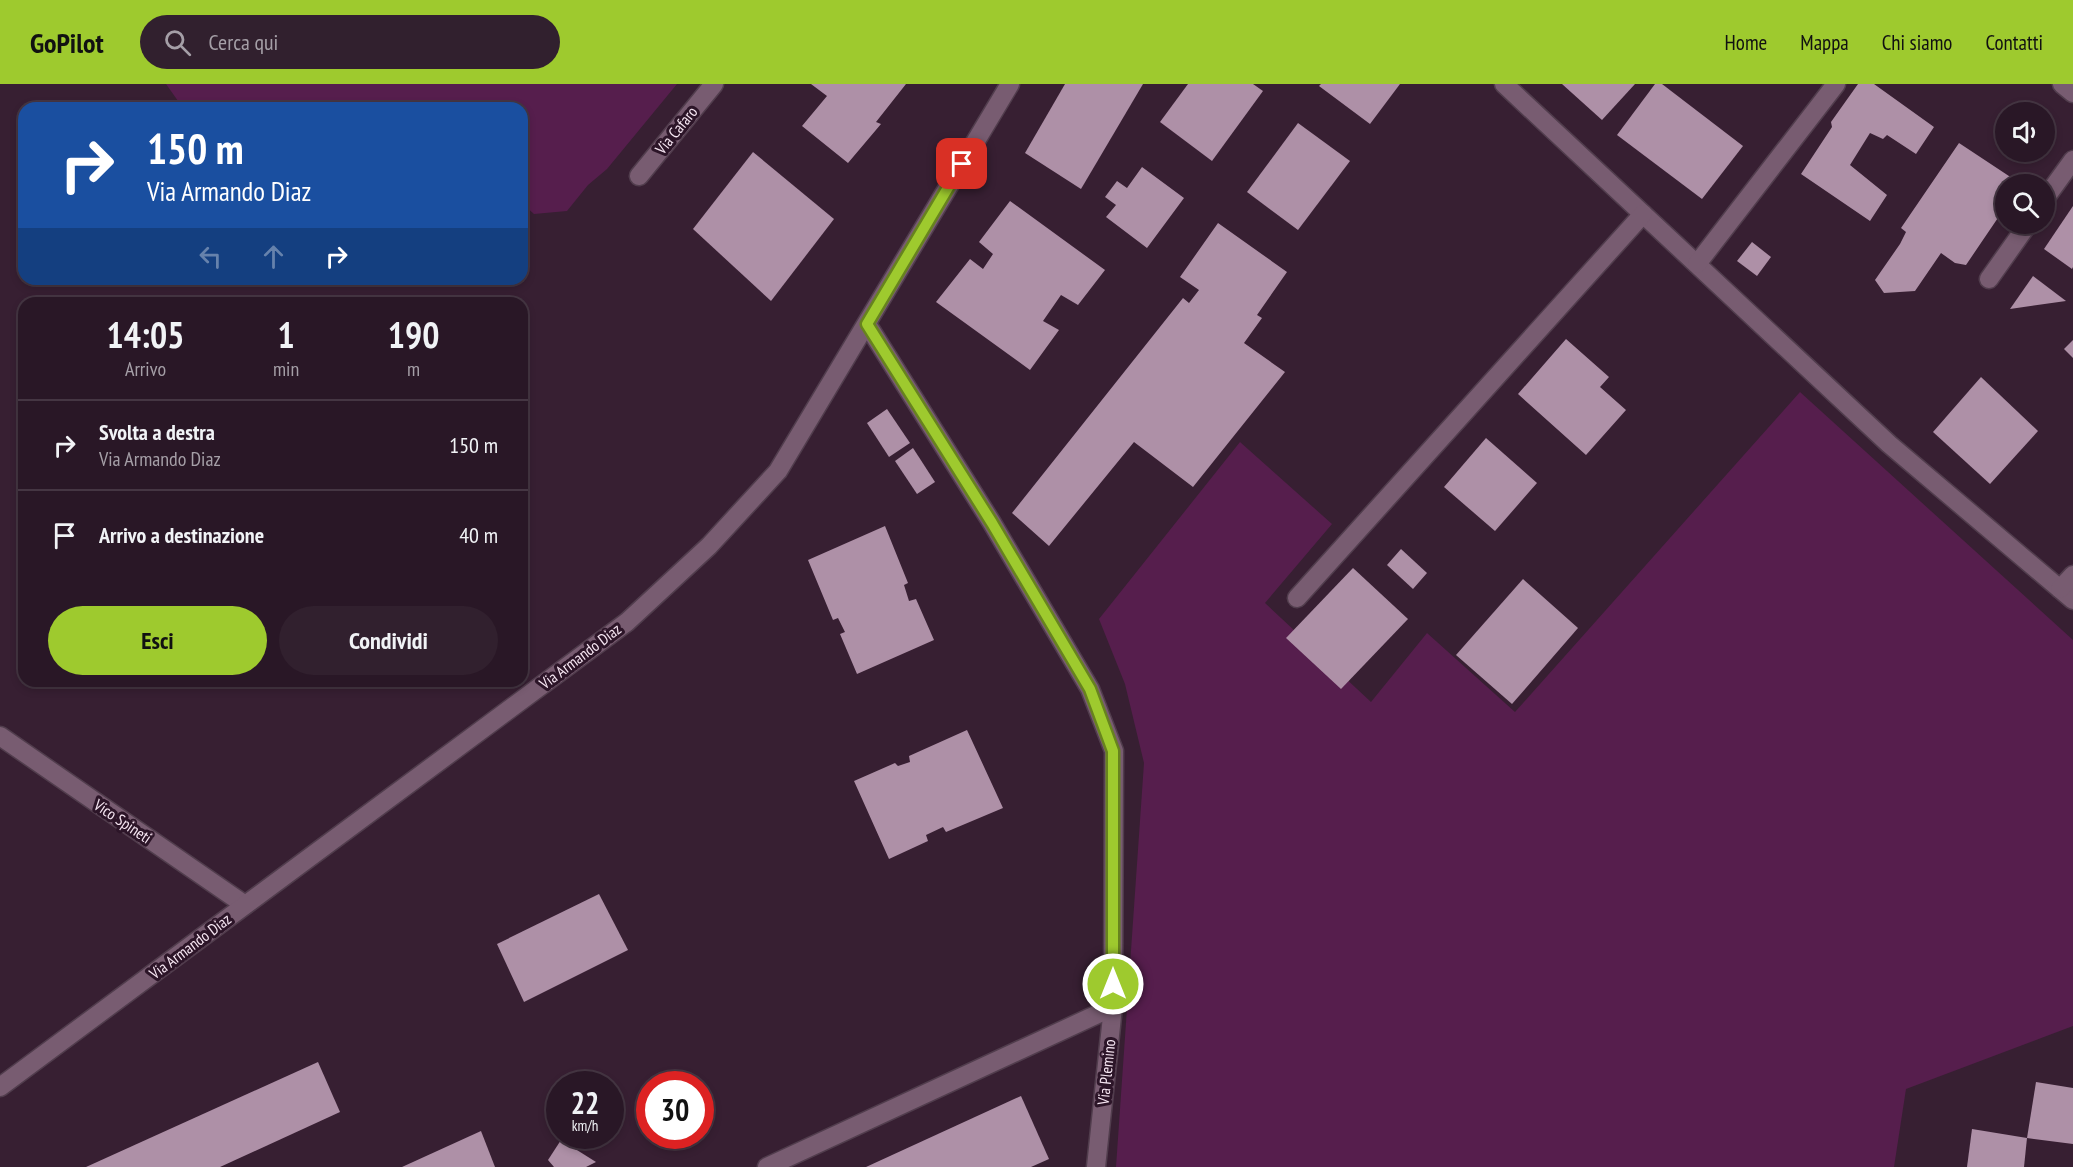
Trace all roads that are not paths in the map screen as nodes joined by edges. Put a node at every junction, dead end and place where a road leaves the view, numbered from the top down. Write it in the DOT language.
graph roads {
  1 [pos="714,84"];
  2 [pos="1010,84"];
  3 [pos="1504,84"];
  4 [pos="1836,84"];
  5 [pos="2062,84"];
  6 [pos="2073,93"];
  7 [pos="2073,160"];
  8 [pos="639,176"];
  9 [pos="2055,185"];
  10 [pos="1643,214"];
  11 [pos="2021,234"];
  12 [pos="1697,264"];
  13 [pos="1989,279"];
  14 [pos="867,324"];
  15 [pos="2073,575"];
  16 [pos="2067,595"];
  17 [pos="1297,598"];
  18 [pos="0,736"];
  19 [pos="245,905"];
  20 [pos="1113,1007"];
  21 [pos="0,1087"];
  22 [pos="767,1167"];
  23 [pos="1096,1167"];
  1 -- 8 [label="street, Via Cafaro"];
  2 -- 14 [label="street, Via Armando Diaz"];
  3 -- 10 [label="street"];
  4 -- 12 [label="street"];
  5 -- 6 [label="street"];
  7 -- 9 [label="street"];
  10 -- 12 [label="street"];
  10 -- 17 [label="street"];
  11 -- 13 [label="street"];
  12 -- 16 [label="street"];
  14 -- 19 [label="street, Via Armando Diaz"];
  14 -- 20 [label="street, Via Plemino"];
  15 -- 16 [label="street"];
  18 -- 19 [label="street, Vico Spineti"];
  19 -- 21 [label="street, Via Armando Diaz"];
  20 -- 22 [label="street"];
  20 -- 23 [label="street, Via Plemino"];
}
